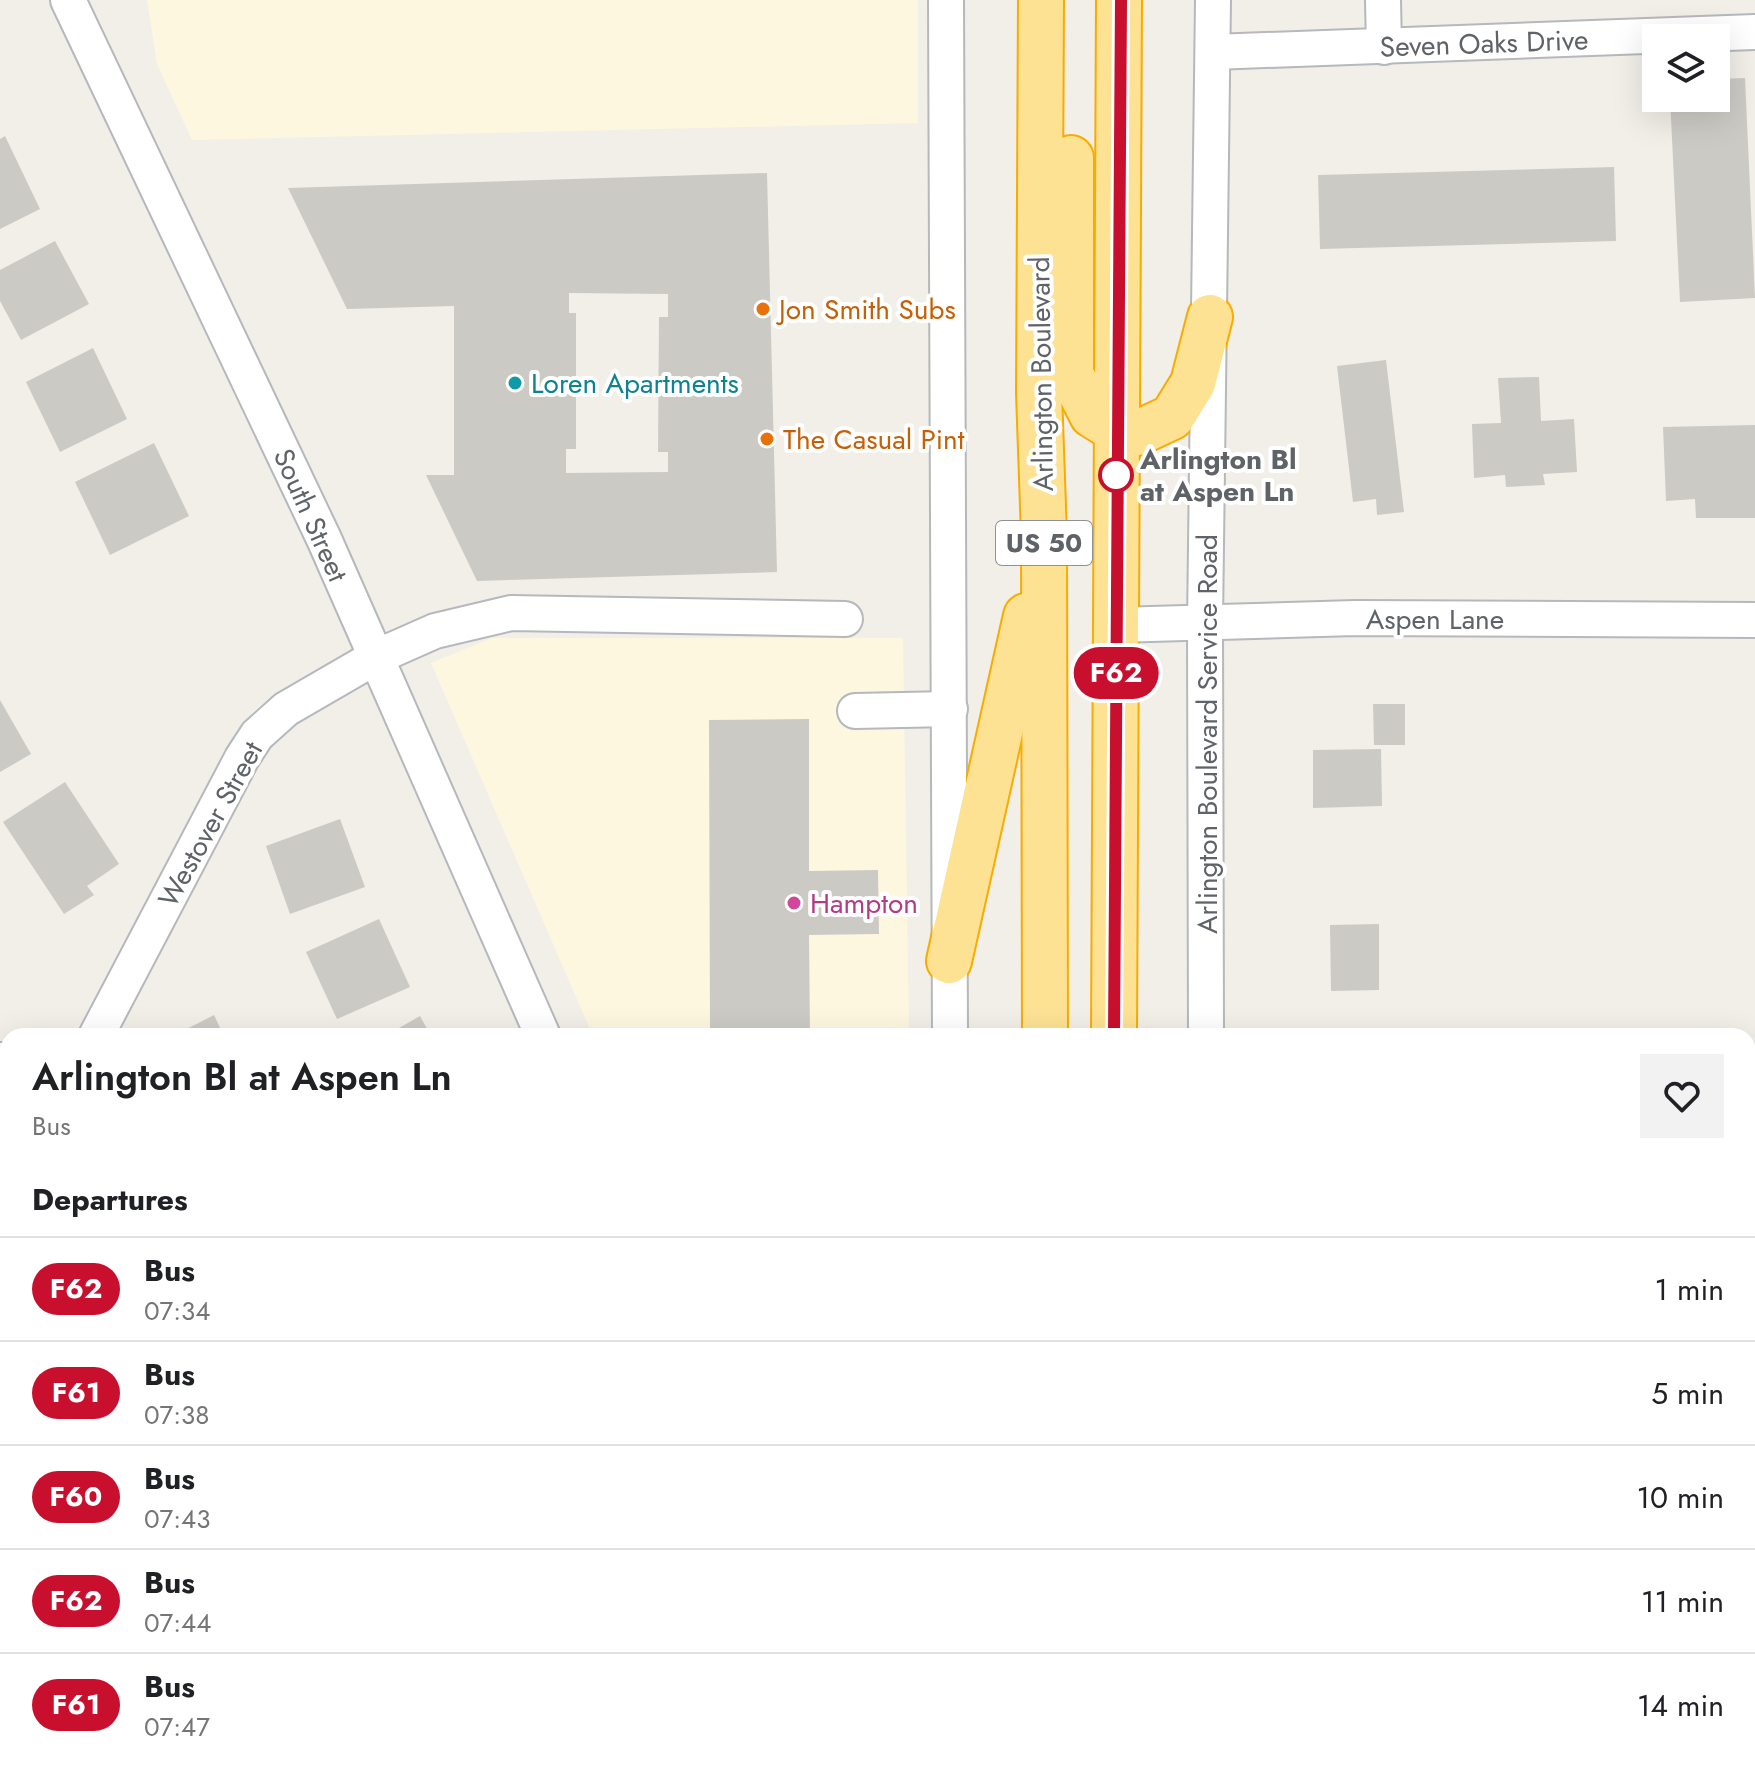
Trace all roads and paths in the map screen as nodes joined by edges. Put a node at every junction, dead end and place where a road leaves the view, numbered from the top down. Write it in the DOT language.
graph roads {
  1 [pos="68,0"];
  2 [pos="946,0"];
  3 [pos="1039,0"];
  4 [pos="1071,0"];
  5 [pos="1213,0"];
  6 [pos="1383,0"];
  7 [pos="1119,7"];
  8 [pos="1755,32"];
  9 [pos="1384,47"];
  10 [pos="1213,52"];
  11 [pos="1210,317"];
  12 [pos="1116,430"];
  13 [pos="1044,535"];
  14 [pos="845,619"];
  15 [pos="1755,620"];
  16 [pos="1205,623"];
  17 [pos="1116,625"];
  18 [pos="374,658"];
  19 [pos="950,709"];
  20 [pos="855,711"];
  21 [pos="949,961"];
  22 [pos="100,1028"];
  23 [pos="539,1028"];
  24 [pos="950,1028"];
  25 [pos="1045,1028"];
  26 [pos="1114,1028"];
  27 [pos="1206,1028"];
  1 -- 18 [label="street, South Street"];
  2 -- 19 [label="street"];
  3 -- 13 [label="highway, Arlington Boulevard / US 50"];
  4 -- 12 [label="highway"];
  5 -- 10 [label="street, Arlington Boulevard Service Road"];
  6 -- 9 [label="street"];
  7 -- 12 [label="highway, US 50"];
  8 -- 9 [label="street, Seven Oaks Drive"];
  9 -- 10 [label="street, Seven Oaks Drive"];
  10 -- 11 [label="street, Arlington Boulevard Service Road"];
  11 -- 12 [label="highway"];
  11 -- 16 [label="street, Arlington Boulevard Service Road"];
  12 -- 17 [label="highway, US 50"];
  13 -- 21 [label="highway"];
  13 -- 25 [label="highway, Arlington Boulevard / US 50"];
  14 -- 18 [label="street, Westover Street"];
  15 -- 16 [label="street, Aspen Lane"];
  16 -- 17 [label="street, Aspen Lane"];
  16 -- 27 [label="street, Arlington Boulevard Service Road"];
  17 -- 26 [label="highway, US 50"];
  18 -- 22 [label="street, Westover Street"];
  18 -- 23 [label="street, South Street"];
  19 -- 20 [label="street"];
  19 -- 21 [label="street"];
  21 -- 24 [label="street"];
}
